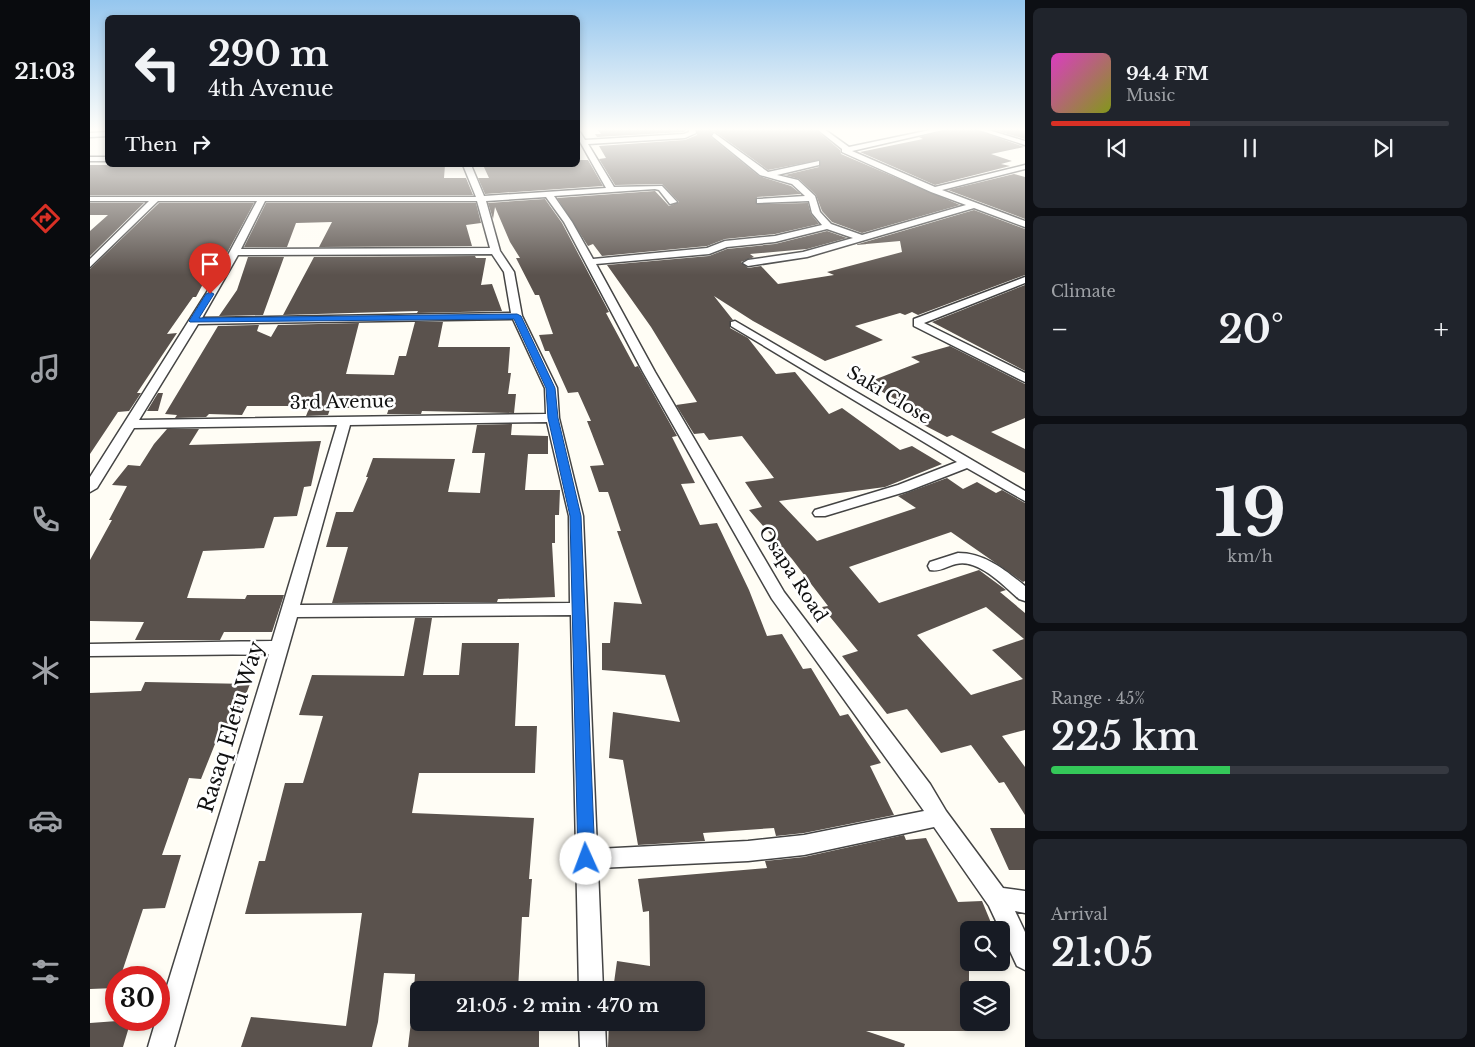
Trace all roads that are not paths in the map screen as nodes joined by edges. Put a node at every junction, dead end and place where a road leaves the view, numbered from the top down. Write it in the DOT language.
graph roads {
  1 [pos="472,178"];
  2 [pos="604,178"];
  3 [pos="780,178"];
  4 [pos="905,178"];
  5 [pos="983,178"];
  6 [pos="611,190"];
  7 [pos="934,190"];
  8 [pos="549,196"];
  9 [pos="157,198"];
  10 [pos="263,198"];
  11 [pos="812,198"];
  12 [pos="90,199"];
  13 [pos="481,199"];
  14 [pos="760,201"];
  15 [pos="673,202"];
  16 [pos="974,205"];
  17 [pos="1025,224"];
  18 [pos="828,226"];
  19 [pos="862,238"];
  20 [pos="496,250"];
  21 [pos="235,252"];
  22 [pos="589,262"];
  23 [pos="748,263"];
  24 [pos="90,264"];
  25 [pos="1025,280"];
  26 [pos="517,316"];
  27 [pos="193,321"];
  28 [pos="735,324"];
  29 [pos="1025,378"];
  30 [pos="553,418"];
  31 [pos="344,421"];
  32 [pos="131,424"];
  33 [pos="968,463"];
  34 [pos="90,488"];
  35 [pos="1025,497"];
  36 [pos="820,513"];
  37 [pos="936,566"];
  38 [pos="1025,595"];
  39 [pos="578,609"];
  40 [pos="290,612"];
  41 [pos="280,648"];
  42 [pos="90,650"];
  43 [pos="939,817"];
  44 [pos="586,859"];
  45 [pos="998,898"];
  46 [pos="1025,902"];
  47 [pos="1025,958"];
  48 [pos="591,981"];
  49 [pos="592,1031"];
  50 [pos="161,1047"];
  51 [pos="593,1047"];
  1 -- 13 [label="street"];
  2 -- 6 [label="street"];
  3 -- 11 [label="street"];
  4 -- 7 [label="street"];
  5 -- 7 [label="street"];
  6 -- 8 [label="street"];
  6 -- 15 [label="street"];
  7 -- 16 [label="street"];
  8 -- 13 [label="street"];
  8 -- 22 [label="street, Osapa Road"];
  9 -- 10 [label="street"];
  9 -- 12 [label="street"];
  9 -- 24 [label="street"];
  10 -- 13 [label="street"];
  10 -- 21 [label="street"];
  11 -- 14 [label="street"];
  11 -- 18 [label="street"];
  13 -- 20 [label="street"];
  16 -- 17 [label="street"];
  16 -- 19 [label="street"];
  18 -- 19 [label="street"];
  18 -- 22 [label="street"];
  19 -- 23 [label="street"];
  20 -- 21 [label="street"];
  20 -- 26 [label="street"];
  21 -- 27 [label="street"];
  22 -- 43 [label="street, Osapa Road"];
  25 -- 29 [label="street"];
  26 -- 27 [label="street"];
  26 -- 30 [label="street"];
  27 -- 32 [label="street"];
  28 -- 33 [label="street, Saki Close"];
  30 -- 31 [label="street, 3rd Avenue"];
  30 -- 39 [label="street"];
  31 -- 32 [label="street, 3rd Avenue"];
  31 -- 40 [label="street, Rasaq Eletu Way"];
  32 -- 34 [label="street"];
  33 -- 35 [label="street, Saki Close"];
  33 -- 36 [label="street"];
  37 -- 38 [label="street"];
  39 -- 40 [label="street"];
  39 -- 44 [label="street"];
  40 -- 41 [label="street, Rasaq Eletu Way"];
  41 -- 42 [label="street"];
  41 -- 50 [label="street, Rasaq Eletu Way"];
  43 -- 44 [label="street"];
  43 -- 45 [label="street, Osapa Road"];
  44 -- 48 [label="street"];
  45 -- 46 [label="street"];
  45 -- 47 [label="street, Osapa Road"];
  49 -- 51 [label="street"];
}
